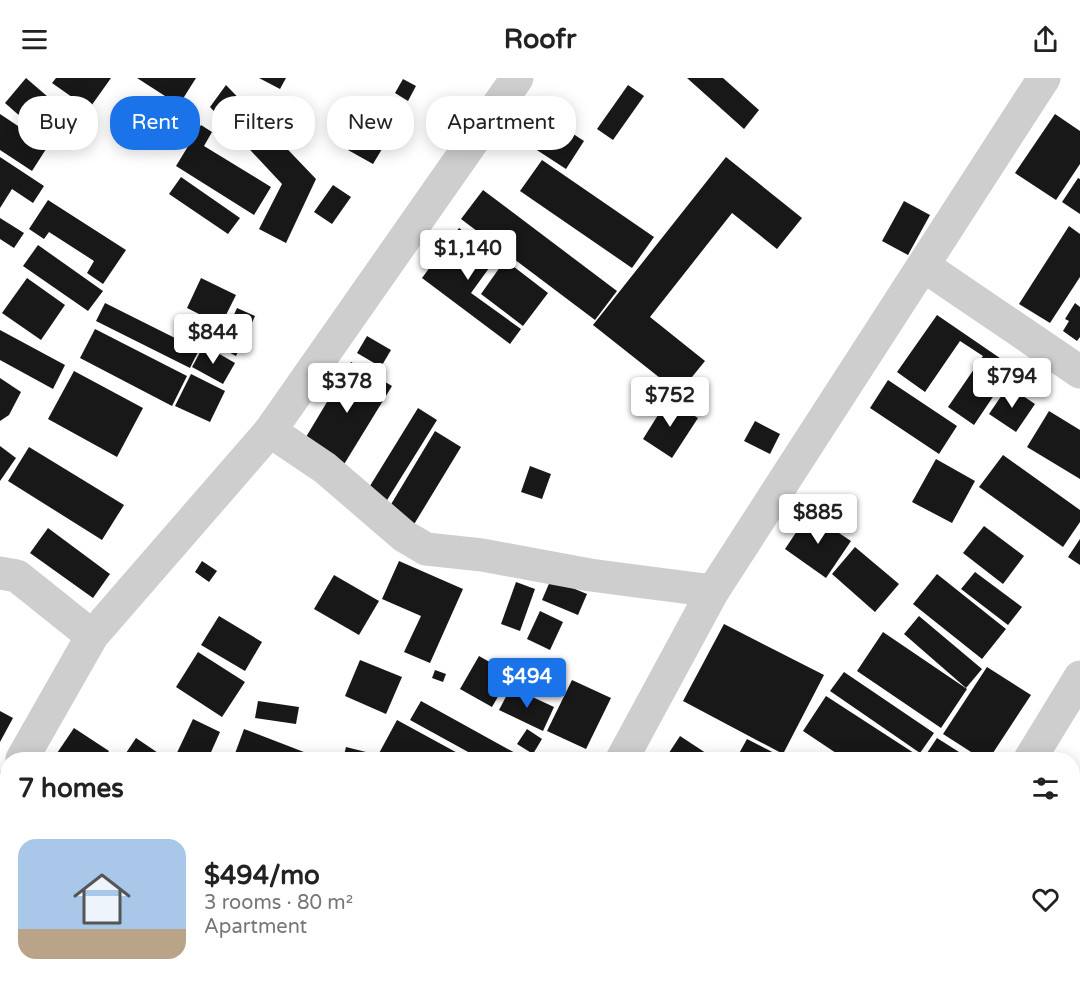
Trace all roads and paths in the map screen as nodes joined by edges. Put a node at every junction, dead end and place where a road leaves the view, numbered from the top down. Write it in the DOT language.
graph roads {
  1 [pos="518,78"];
  2 [pos="1044,78"];
  3 [pos="924,266"];
  4 [pos="1080,372"];
  5 [pos="270,431"];
  6 [pos="0,573"];
  7 [pos="713,591"];
  8 [pos="92,636"];
  9 [pos="1080,677"];
  10 [pos="26,752"];
  11 [pos="626,752"];
  12 [pos="1034,752"];
  1 -- 5 [label="street"];
  2 -- 3 [label="street"];
  3 -- 4 [label="street"];
  3 -- 7 [label="street"];
  5 -- 7 [label="street"];
  5 -- 8 [label="street"];
  6 -- 8 [label="street"];
  7 -- 11 [label="street"];
  8 -- 10 [label="street"];
  9 -- 12 [label="street"];
}
